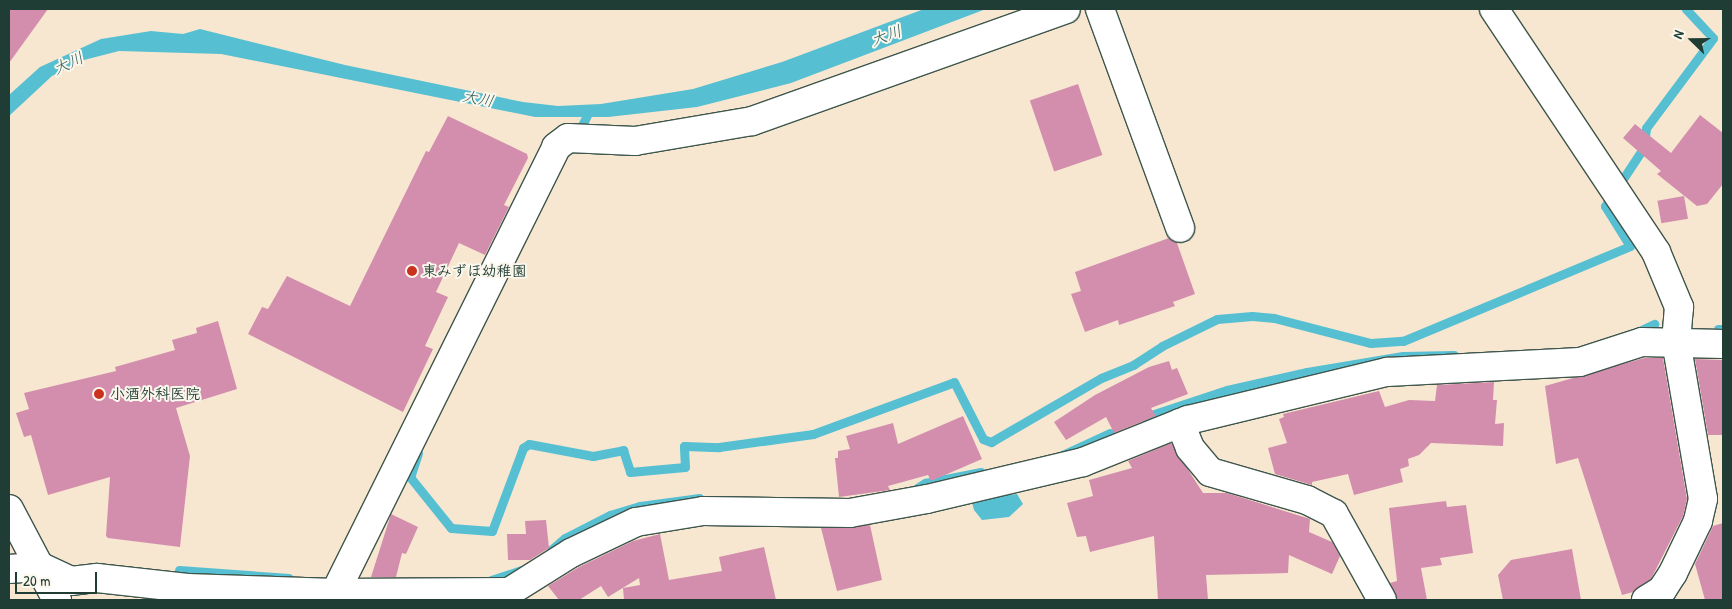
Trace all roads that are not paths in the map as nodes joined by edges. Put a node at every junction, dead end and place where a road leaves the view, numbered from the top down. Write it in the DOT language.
graph roads {
  1 [pos="1066,9"];
  2 [pos="1100,9"];
  3 [pos="1494,9"];
  4 [pos="1180,228"];
  5 [pos="1676,341"];
  6 [pos="1723,344"];
  7 [pos="1180,423"];
  8 [pos="9,509"];
  9 [pos="41,567"];
  10 [pos="9,569"];
  11 [pos="335,593"];
  12 [pos="57,600"];
  13 [pos="1382,600"];
  14 [pos="1646,600"];
  1 -- 11 [label="street"];
  2 -- 4 [label="street"];
  3 -- 5 [label="street"];
  5 -- 6 [label="street"];
  5 -- 7 [label="street"];
  5 -- 14 [label="street"];
  7 -- 11 [label="street"];
  7 -- 13 [label="street"];
  8 -- 9 [label="street"];
  9 -- 10 [label="street"];
  9 -- 11 [label="street"];
  9 -- 12 [label="street"];
}
